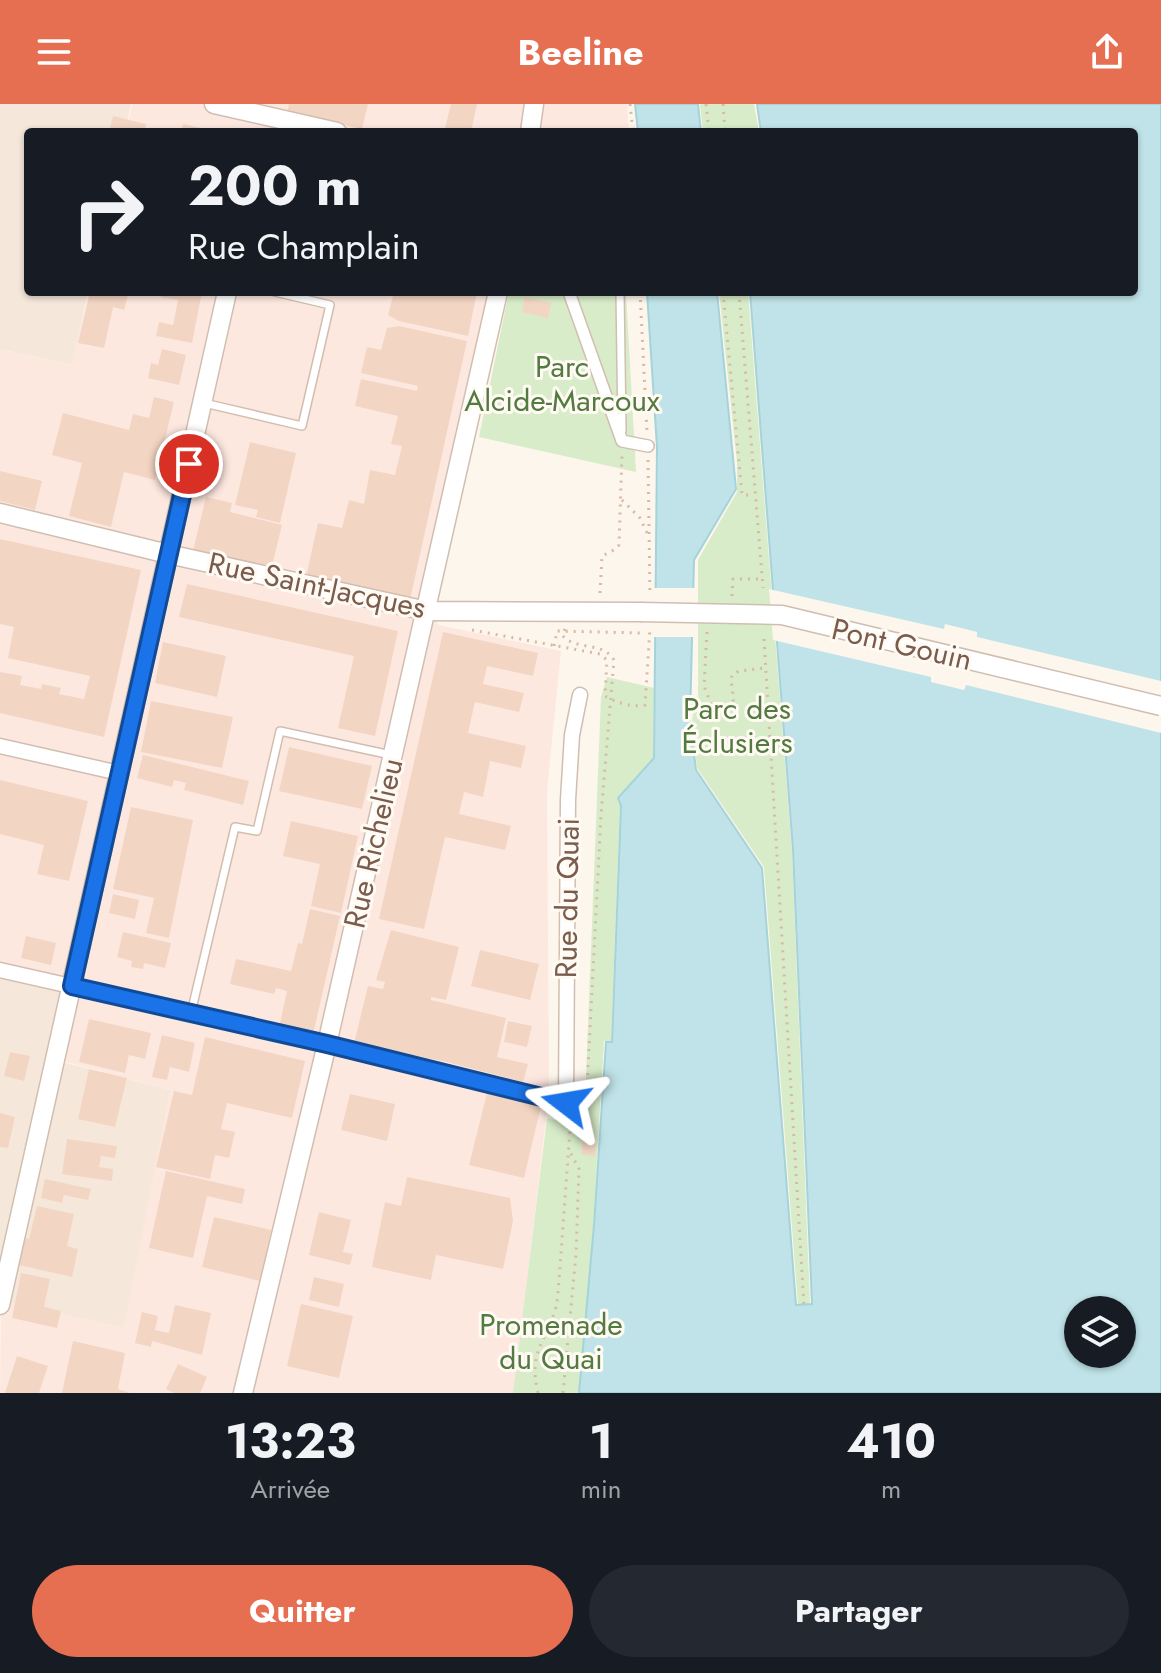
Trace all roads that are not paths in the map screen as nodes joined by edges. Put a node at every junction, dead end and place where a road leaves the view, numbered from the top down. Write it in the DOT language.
graph roads {
  1 [pos="214,104"];
  2 [pos="534,104"];
  3 [pos="267,117"];
  4 [pos="318,128"];
  5 [pos="531,128"];
  6 [pos="226,296"];
  7 [pos="292,296"];
  8 [pos="497,296"];
  9 [pos="570,296"];
  10 [pos="620,296"];
  11 [pos="202,403"];
  12 [pos="622,441"];
  13 [pos="648,446"];
  14 [pos="0,513"];
  15 [pos="168,554"];
  16 [pos="427,611"];
  17 [pos="647,612"];
  18 [pos="580,695"];
  19 [pos="1161,706"];
  20 [pos="0,746"];
  21 [pos="393,755"];
  22 [pos="119,773"];
  23 [pos="0,970"];
  24 [pos="72,986"];
  25 [pos="191,1013"];
  26 [pos="327,1044"];
  27 [pos="5,1255"];
  28 [pos="0,1305"];
  29 [pos="243,1393"];
  1 -- 3 [label="street"];
  2 -- 5 [label="street"];
  3 -- 4 [label="street"];
  6 -- 11 [label="street"];
  7 -- 11 [label="lane"];
  8 -- 16 [label="street, Rue Richelieu"];
  9 -- 12 [label="street"];
  10 -- 12 [label="lane"];
  11 -- 15 [label="street"];
  12 -- 13 [label="street"];
  14 -- 15 [label="street, Rue Saint-Jacques"];
  15 -- 16 [label="street, Rue Saint-Jacques"];
  15 -- 22 [label="street"];
  16 -- 17 [label="street, Rue Saint-Jacques"];
  16 -- 21 [label="street, Rue Richelieu"];
  17 -- 19 [label="street, Pont Gouin, bridge"];
  18 -- 26 [label="street, Rue du Quai"];
  20 -- 22 [label="street"];
  21 -- 25 [label="lane"];
  21 -- 26 [label="street, Rue Richelieu"];
  22 -- 24 [label="street"];
  23 -- 24 [label="street"];
  24 -- 25 [label="street"];
  24 -- 27 [label="street"];
  25 -- 26 [label="street"];
  26 -- 29 [label="street, Rue Richelieu"];
  27 -- 28 [label="street"];
}
